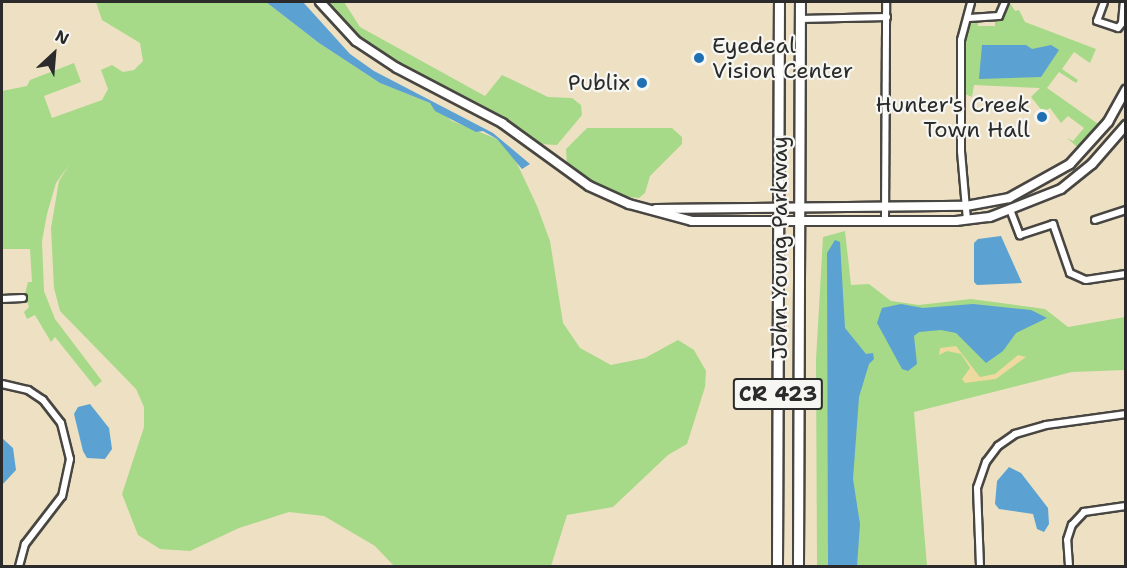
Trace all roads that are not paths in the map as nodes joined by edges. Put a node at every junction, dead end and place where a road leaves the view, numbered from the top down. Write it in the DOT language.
graph roads {
  1 [pos="321,2"];
  2 [pos="779,2"];
  3 [pos="800,2"];
  4 [pos="886,2"];
  5 [pos="971,2"];
  6 [pos="1005,2"];
  7 [pos="1104,2"];
  8 [pos="1124,2"];
  9 [pos="887,17"];
  10 [pos="969,18"];
  11 [pos="800,19"];
  12 [pos="1125,90"];
  13 [pos="1125,124"];
  14 [pos="707,206"];
  15 [pos="779,206"];
  16 [pos="799,206"];
  17 [pos="966,206"];
  18 [pos="885,207"];
  19 [pos="648,209"];
  20 [pos="1125,210"];
  21 [pos="1011,212"];
  22 [pos="967,220"];
  23 [pos="1095,220"];
  24 [pos="692,221"];
  25 [pos="885,221"];
  26 [pos="779,222"];
  27 [pos="799,222"];
  28 [pos="1125,274"];
  29 [pos="23,298"];
  30 [pos="2,299"];
  31 [pos="2,384"];
  32 [pos="1125,414"];
  33 [pos="1125,506"];
  34 [pos="18,567"];
  35 [pos="777,567"];
  36 [pos="798,567"];
  37 [pos="980,567"];
  38 [pos="1069,567"];
  1 -- 19 [label="street"];
  2 -- 15 [label="highway, John Young Parkway / CR 423"];
  3 -- 11 [label="highway, John Young Parkway / CR 423"];
  4 -- 9 [label="street"];
  5 -- 10 [label="street"];
  6 -- 10 [label="street"];
  7 -- 8 [label="street"];
  9 -- 11 [label="street"];
  9 -- 18 [label="street"];
  10 -- 17 [label="street"];
  11 -- 16 [label="highway, John Young Parkway / CR 423"];
  12 -- 17 [label="street"];
  13 -- 21 [label="street"];
  14 -- 15 [label="street"];
  14 -- 19 [label="street"];
  14 -- 24 [label="street"];
  15 -- 16 [label="street"];
  15 -- 26 [label="highway, John Young Parkway / CR 423"];
  16 -- 18 [label="street"];
  16 -- 27 [label="highway, John Young Parkway / CR 423"];
  17 -- 18 [label="street"];
  17 -- 22 [label="street"];
  18 -- 25 [label="street"];
  19 -- 24 [label="street"];
  20 -- 23 [label="street"];
  21 -- 22 [label="street"];
  21 -- 28 [label="street"];
  22 -- 25 [label="street"];
  24 -- 26 [label="street"];
  25 -- 27 [label="street"];
  26 -- 27 [label="street"];
  26 -- 35 [label="highway, John Young Parkway / CR 423"];
  27 -- 36 [label="highway, John Young Parkway / CR 423"];
  29 -- 30 [label="street"];
  31 -- 34 [label="street"];
  32 -- 37 [label="street"];
  33 -- 38 [label="street"];
}
